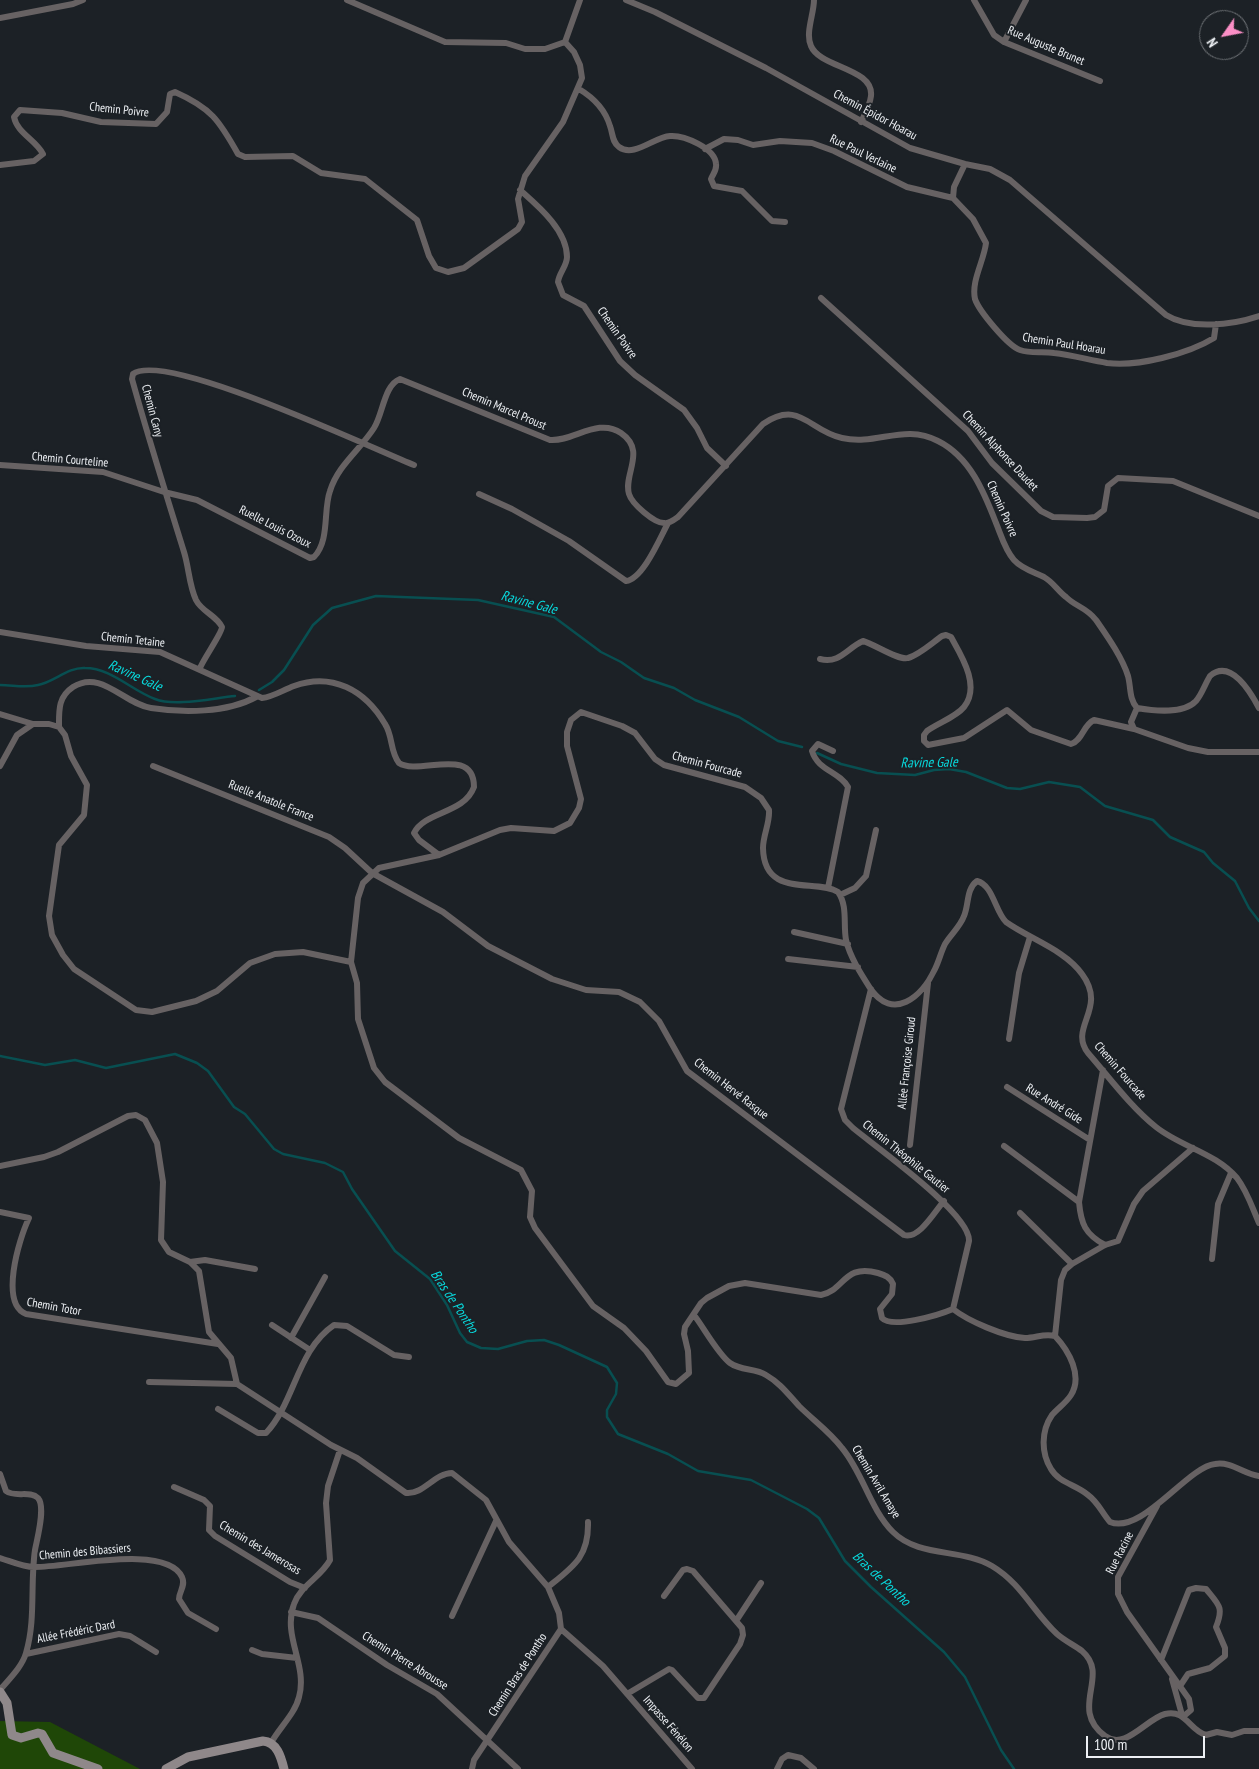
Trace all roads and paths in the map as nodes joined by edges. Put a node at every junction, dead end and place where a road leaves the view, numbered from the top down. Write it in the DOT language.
graph roads {
  1 [pos="82,0"];
  2 [pos="347,0"];
  3 [pos="580,0"];
  4 [pos="626,0"];
  5 [pos="974,0"];
  6 [pos="1026,0"];
  7 [pos="814,1"];
  8 [pos="0,18"];
  9 [pos="564,42"];
  10 [pos="1004,42"];
  11 [pos="1100,81"];
  12 [pos="579,89"];
  13 [pos="861,122"];
  14 [pos="705,149"];
  15 [pos="965,164"];
  16 [pos="0,165"];
  17 [pos="520,190"];
  18 [pos="953,198"];
  19 [pos="785,222"];
  20 [pos="821,298"];
  21 [pos="1259,316"];
  22 [pos="1216,324"];
  23 [pos="360,444"];
  24 [pos="0,465"];
  25 [pos="414,465"];
  26 [pos="726,466"];
  27 [pos="164,492"];
  28 [pos="479,494"];
  29 [pos="1259,516"];
  30 [pos="668,523"];
  31 [pos="0,632"];
  32 [pos="820,659"];
  33 [pos="200,668"];
  34 [pos="256,697"];
  35 [pos="1138,708"];
  36 [pos="1259,708"];
  37 [pos="0,714"];
  38 [pos="33,724"];
  39 [pos="59,727"];
  40 [pos="1134,729"];
  41 [pos="833,751"];
  42 [pos="1259,752"];
  43 [pos="0,766"];
  44 [pos="153,766"];
  45 [pos="876,830"];
  46 [pos="439,855"];
  47 [pos="372,873"];
  48 [pos="828,888"];
  49 [pos="840,895"];
  50 [pos="794,932"];
  51 [pos="1030,937"];
  52 [pos="848,944"];
  53 [pos="788,958"];
  54 [pos="351,962"];
  55 [pos="858,967"];
  56 [pos="928,983"];
  57 [pos="871,988"];
  58 [pos="1009,1039"];
  59 [pos="1103,1070"];
  60 [pos="1007,1087"];
  61 [pos="1090,1140"];
  62 [pos="910,1145"];
  63 [pos="1004,1146"];
  64 [pos="1193,1148"];
  65 [pos="0,1166"];
  66 [pos="1231,1172"];
  67 [pos="944,1202"];
  68 [pos="1079,1202"];
  69 [pos="0,1212"];
  70 [pos="1020,1213"];
  71 [pos="1259,1223"];
  72 [pos="1105,1246"];
  73 [pos="1212,1259"];
  74 [pos="190,1262"];
  75 [pos="1072,1264"];
  76 [pos="255,1269"];
  77 [pos="5,1272"];
  78 [pos="325,1276"];
  79 [pos="4,1287"];
  80 [pos="953,1310"];
  81 [pos="694,1315"];
  82 [pos="272,1325"];
  83 [pos="1056,1336"];
  84 [pos="291,1338"];
  85 [pos="218,1344"];
  86 [pos="310,1350"];
  87 [pos="409,1357"];
  88 [pos="150,1382"];
  89 [pos="237,1384"];
  90 [pos="218,1408"];
  91 [pos="279,1412"];
  92 [pos="340,1450"];
  93 [pos="0,1474"];
  94 [pos="1259,1476"];
  95 [pos="174,1487"];
  96 [pos="1157,1506"];
  97 [pos="496,1521"];
  98 [pos="588,1522"];
  99 [pos="0,1558"];
  100 [pos="32,1567"];
  101 [pos="761,1583"];
  102 [pos="548,1587"];
  103 [pos="305,1588"];
  104 [pos="664,1596"];
  105 [pos="291,1612"];
  106 [pos="452,1616"];
  107 [pos="736,1620"];
  108 [pos="216,1629"];
  109 [pos="561,1629"];
  110 [pos="252,1650"];
  111 [pos="156,1652"];
  112 [pos="26,1654"];
  113 [pos="296,1658"];
  114 [pos="1161,1660"];
  115 [pos="1171,1676"];
  116 [pos="1180,1686"];
  117 [pos="0,1691"];
  118 [pos="627,1694"];
  119 [pos="1183,1716"];
  120 [pos="1259,1731"];
  121 [pos="488,1741"];
  122 [pos="271,1743"];
  123 [pos="98,1769"];
  124 [pos="166,1769"];
  125 [pos="284,1769"];
  126 [pos="472,1769"];
  127 [pos="518,1769"];
  128 [pos="692,1769"];
  129 [pos="777,1769"];
  130 [pos="814,1769"];
  1 -- 8 [label="street"];
  2 -- 9 [label="street"];
  3 -- 9 [label="street"];
  4 -- 13 [label="street, Chemin Épidor Hoarau"];
  5 -- 10 [label="street, Rue Auguste Brunet"];
  6 -- 10 [label="street"];
  7 -- 13 [label="street"];
  9 -- 12 [label="street"];
  10 -- 11 [label="street, Rue Auguste Brunet"];
  12 -- 14 [label="street"];
  12 -- 17 [label="street"];
  13 -- 15 [label="street, Chemin Épidor Hoarau"];
  14 -- 18 [label="street, Rue Paul Verlaine"];
  14 -- 19 [label="street"];
  15 -- 18 [label="street"];
  15 -- 22 [label="street, Chemin Épidor Hoarau"];
  16 -- 17 [label="street, Chemin Poivre"];
  17 -- 26 [label="street, Chemin Poivre"];
  18 -- 22 [label="street, Chemin Paul Hoarau"];
  20 -- 29 [label="street, Chemin Alphonse Daudet"];
  21 -- 22 [label="street, Chemin Épidor Hoarau"];
  23 -- 25 [label="street, Chemin Cany"];
  23 -- 27 [label="street, Ruelle Louis Ozoux"];
  23 -- 27 [label="street, Chemin Cany"];
  23 -- 30 [label="street, Chemin Marcel Proust"];
  24 -- 27 [label="street, Chemin Courteline"];
  26 -- 30 [label="street"];
  26 -- 35 [label="street, Chemin Poivre"];
  27 -- 33 [label="street, Chemin Cany"];
  28 -- 30 [label="street"];
  31 -- 33 [label="street, Chemin Tetaine"];
  32 -- 40 [label="street"];
  33 -- 34 [label="street, Chemin Tetaine"];
  34 -- 39 [label="street"];
  34 -- 46 [label="street"];
  35 -- 36 [label="street"];
  35 -- 40 [label="street"];
  37 -- 38 [label="street"];
  38 -- 39 [label="street"];
  38 -- 43 [label="street"];
  39 -- 54 [label="street"];
  40 -- 42 [label="street"];
  41 -- 48 [label="street"];
  44 -- 47 [label="street, Ruelle Anatole France"];
  45 -- 49 [label="street"];
  46 -- 47 [label="street, Chemin Fourcade"];
  46 -- 48 [label="street, Chemin Fourcade"];
  47 -- 54 [label="street"];
  47 -- 67 [label="street, Chemin Hervé Rasque"];
  48 -- 49 [label="street, Chemin Fourcade"];
  49 -- 52 [label="street, Chemin Fourcade"];
  50 -- 52 [label="street"];
  51 -- 56 [label="street, Chemin Fourcade"];
  51 -- 58 [label="street"];
  51 -- 59 [label="street, Chemin Fourcade"];
  52 -- 55 [label="street, Chemin Fourcade"];
  53 -- 55 [label="street"];
  54 -- 81 [label="street"];
  55 -- 57 [label="street, Chemin Fourcade"];
  56 -- 57 [label="street, Chemin Fourcade"];
  56 -- 62 [label="street, Allée Françoise Giroud"];
  57 -- 67 [label="street, Chemin Théophile Gautier"];
  59 -- 61 [label="street, Rue André Gide"];
  59 -- 64 [label="street, Chemin Fourcade"];
  60 -- 61 [label="street, Rue André Gide"];
  61 -- 68 [label="street, Rue André Gide"];
  63 -- 68 [label="street"];
  64 -- 66 [label="street, Chemin Fourcade"];
  64 -- 72 [label="street"];
  65 -- 74 [label="street"];
  66 -- 71 [label="street, Chemin Fourcade"];
  66 -- 73 [label="street"];
  67 -- 80 [label="street, Chemin Théophile Gautier"];
  68 -- 72 [label="street, Rue André Gide"];
  69 -- 77 [label="street"];
  70 -- 75 [label="street"];
  72 -- 75 [label="street"];
  74 -- 76 [label="street"];
  74 -- 85 [label="street"];
  75 -- 83 [label="street"];
  78 -- 84 [label="street"];
  79 -- 85 [label="street, Chemin Totor"];
  80 -- 81 [label="street"];
  80 -- 83 [label="street"];
  81 -- 119 [label="street, Chemin Avril Amaye"];
  82 -- 84 [label="street"];
  83 -- 96 [label="street"];
  84 -- 86 [label="street"];
  85 -- 89 [label="street"];
  86 -- 87 [label="street"];
  86 -- 91 [label="street"];
  88 -- 89 [label="street"];
  89 -- 91 [label="street"];
  90 -- 91 [label="street"];
  91 -- 92 [label="street"];
  92 -- 97 [label="street, Chemin Bras de Pontho"];
  92 -- 103 [label="street, Chemin des Jamerosas"];
  93 -- 100 [label="street, Chemin des Bibassiers"];
  94 -- 96 [label="street"];
  95 -- 103 [label="street, Chemin des Jamerosas"];
  96 -- 114 [label="street, Rue Racine"];
  97 -- 102 [label="street, Chemin Bras de Pontho"];
  97 -- 106 [label="street"];
  98 -- 102 [label="street"];
  99 -- 100 [label="street, Chemin des Bibassiers"];
  100 -- 108 [label="street, Chemin des Bibassiers"];
  100 -- 112 [label="street, Chemin des Bibassiers"];
  101 -- 107 [label="street"];
  102 -- 109 [label="street, Chemin Bras de Pontho"];
  103 -- 105 [label="street, Chemin des Jamerosas"];
  104 -- 107 [label="street, Impasse Fénélon"];
  105 -- 113 [label="street, Chemin des Jamerosas"];
  105 -- 121 [label="street, Chemin Pierre Abrousse"];
  107 -- 118 [label="street, Impasse Fénélon"];
  109 -- 118 [label="street, Impasse Fénélon"];
  109 -- 121 [label="street, Chemin Bras de Pontho"];
  110 -- 113 [label="street"];
  111 -- 112 [label="street, Allée Frédéric Dard"];
  112 -- 117 [label="street, Chemin des Bibassiers"];
  113 -- 122 [label="street, Chemin des Jamerosas"];
  114 -- 115 [label="street, Rue Racine"];
  114 -- 116 [label="street"];
  115 -- 116 [label="street, Rue Racine"];
  115 -- 119 [label="street, Rue Racine"];
  116 -- 119 [label="street, Rue Racine"];
  117 -- 123 [label="main road"];
  118 -- 128 [label="street, Impasse Fénélon"];
  119 -- 120 [label="street"];
  121 -- 126 [label="street, Chemin Bras de Pontho"];
  121 -- 127 [label="street, Chemin Pierre Abrousse"];
  122 -- 124 [label="main road"];
  122 -- 125 [label="main road"];
  129 -- 130 [label="street"];
}
